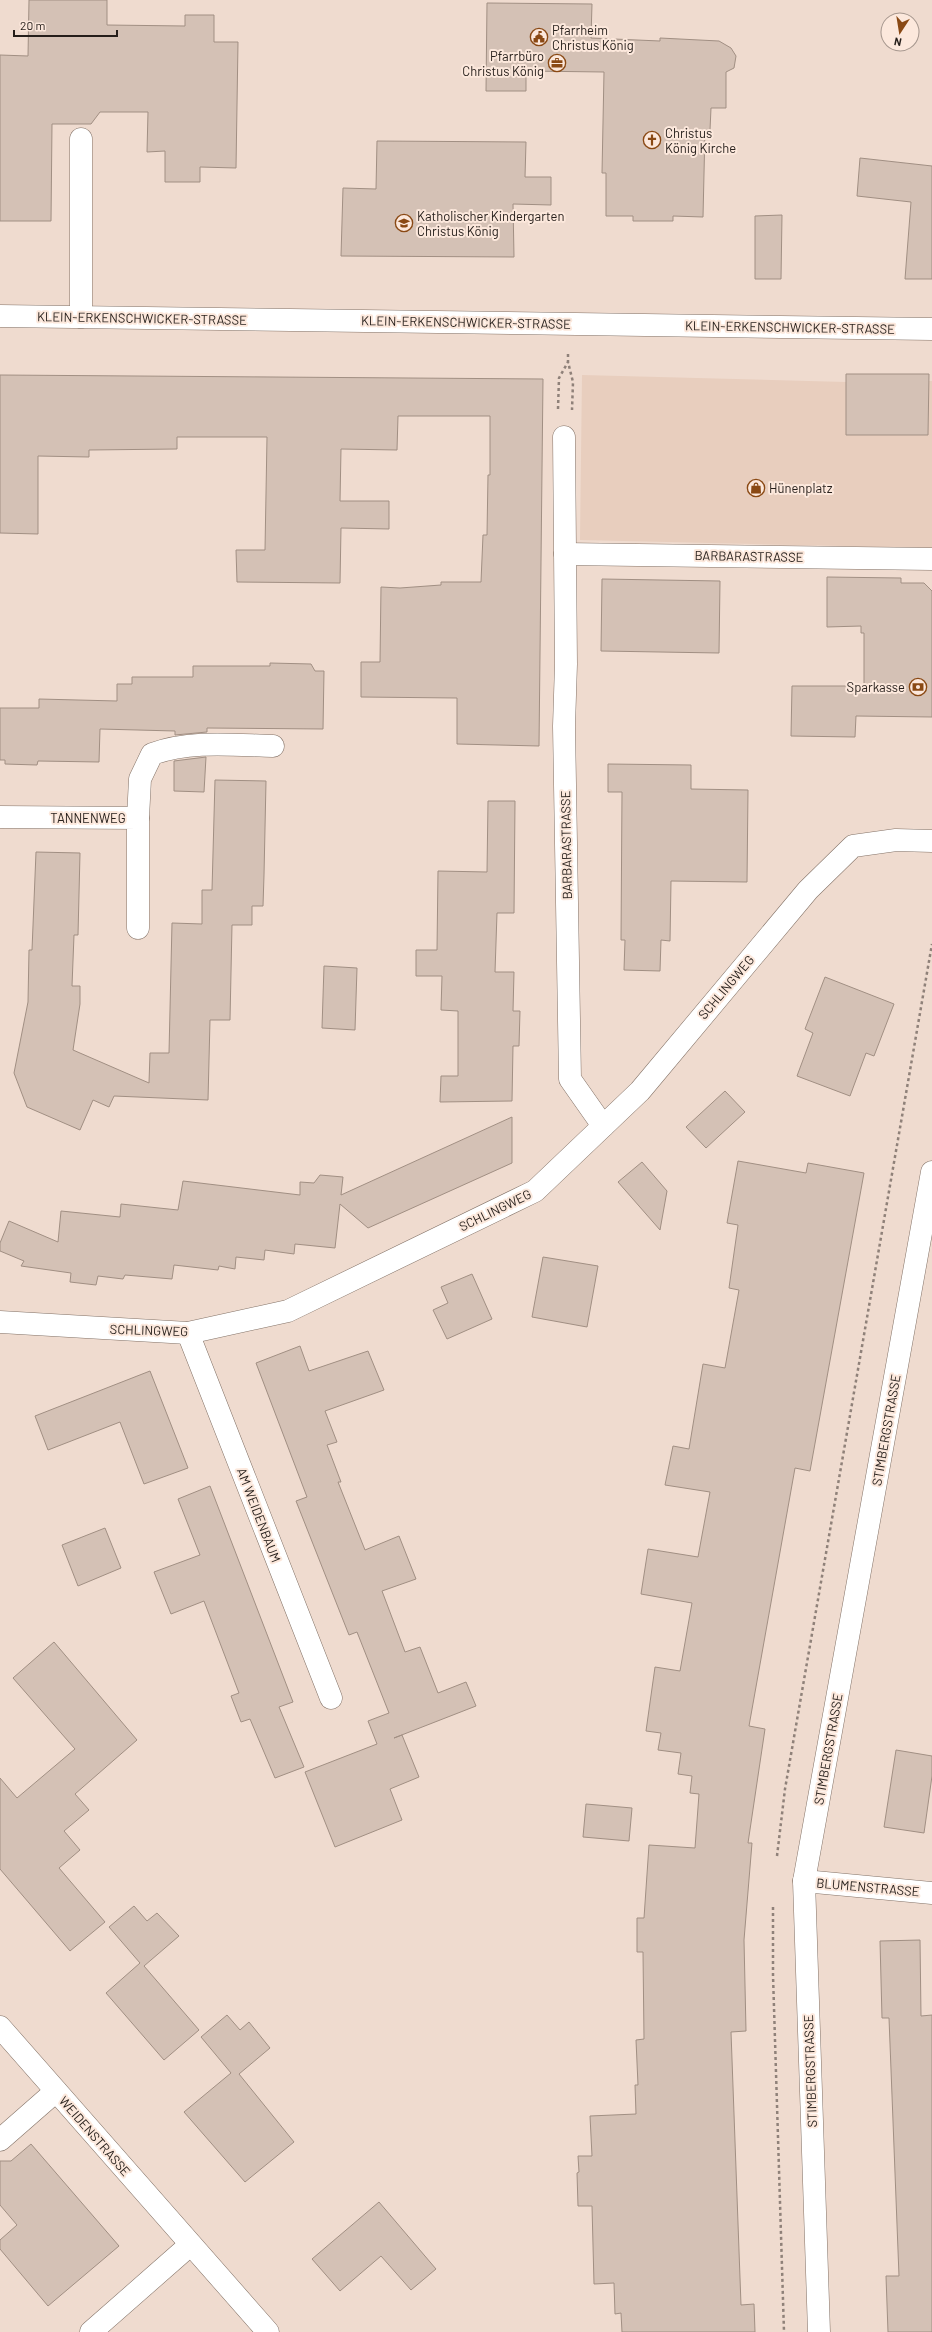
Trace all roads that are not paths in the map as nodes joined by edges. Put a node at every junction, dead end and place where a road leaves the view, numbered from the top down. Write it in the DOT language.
graph roads {
  1 [pos="81,139"];
  2 [pos="0,316"];
  3 [pos="81,317"];
  4 [pos="932,329"];
  5 [pos="564,437"];
  6 [pos="565,554"];
  7 [pos="932,559"];
  8 [pos="273,746"];
  9 [pos="0,817"];
  10 [pos="138,818"];
  11 [pos="932,841"];
  12 [pos="138,928"];
  13 [pos="603,1126"];
  14 [pos="932,1172"];
  15 [pos="0,1322"];
  16 [pos="188,1333"];
  17 [pos="331,1698"];
  18 [pos="804,1881"];
  19 [pos="932,1893"];
  20 [pos="0,2027"];
  21 [pos="56,2091"];
  22 [pos="0,2140"];
  23 [pos="190,2245"];
  24 [pos="91,2332"];
  25 [pos="268,2332"];
  26 [pos="819,2332"];
  1 -- 3 [label="street"];
  2 -- 3 [label="street, KLEIN-ERKENSCHWICKER-STRASSE"];
  3 -- 4 [label="street, KLEIN-ERKENSCHWICKER-STRASSE"];
  5 -- 6 [label="street, BARBARASTRASSE"];
  6 -- 7 [label="street, BARBARASTRASSE"];
  6 -- 13 [label="street, BARBARASTRASSE"];
  8 -- 10 [label="street"];
  9 -- 10 [label="street, TANNENWEG"];
  10 -- 12 [label="street, TANNENWEG"];
  11 -- 13 [label="street, SCHLINGWEG"];
  13 -- 16 [label="street, SCHLINGWEG"];
  14 -- 18 [label="street, STIMBERGSTRASSE"];
  15 -- 16 [label="street, SCHLINGWEG"];
  16 -- 17 [label="street, AM WEIDENBAUM"];
  18 -- 19 [label="street, BLUMENSTRASSE"];
  18 -- 26 [label="street, STIMBERGSTRASSE"];
  20 -- 21 [label="street, WEIDENSTRASSE"];
  21 -- 22 [label="street"];
  21 -- 23 [label="street, WEIDENSTRASSE"];
  23 -- 24 [label="street"];
  23 -- 25 [label="street, WEIDENSTRASSE"];
}
